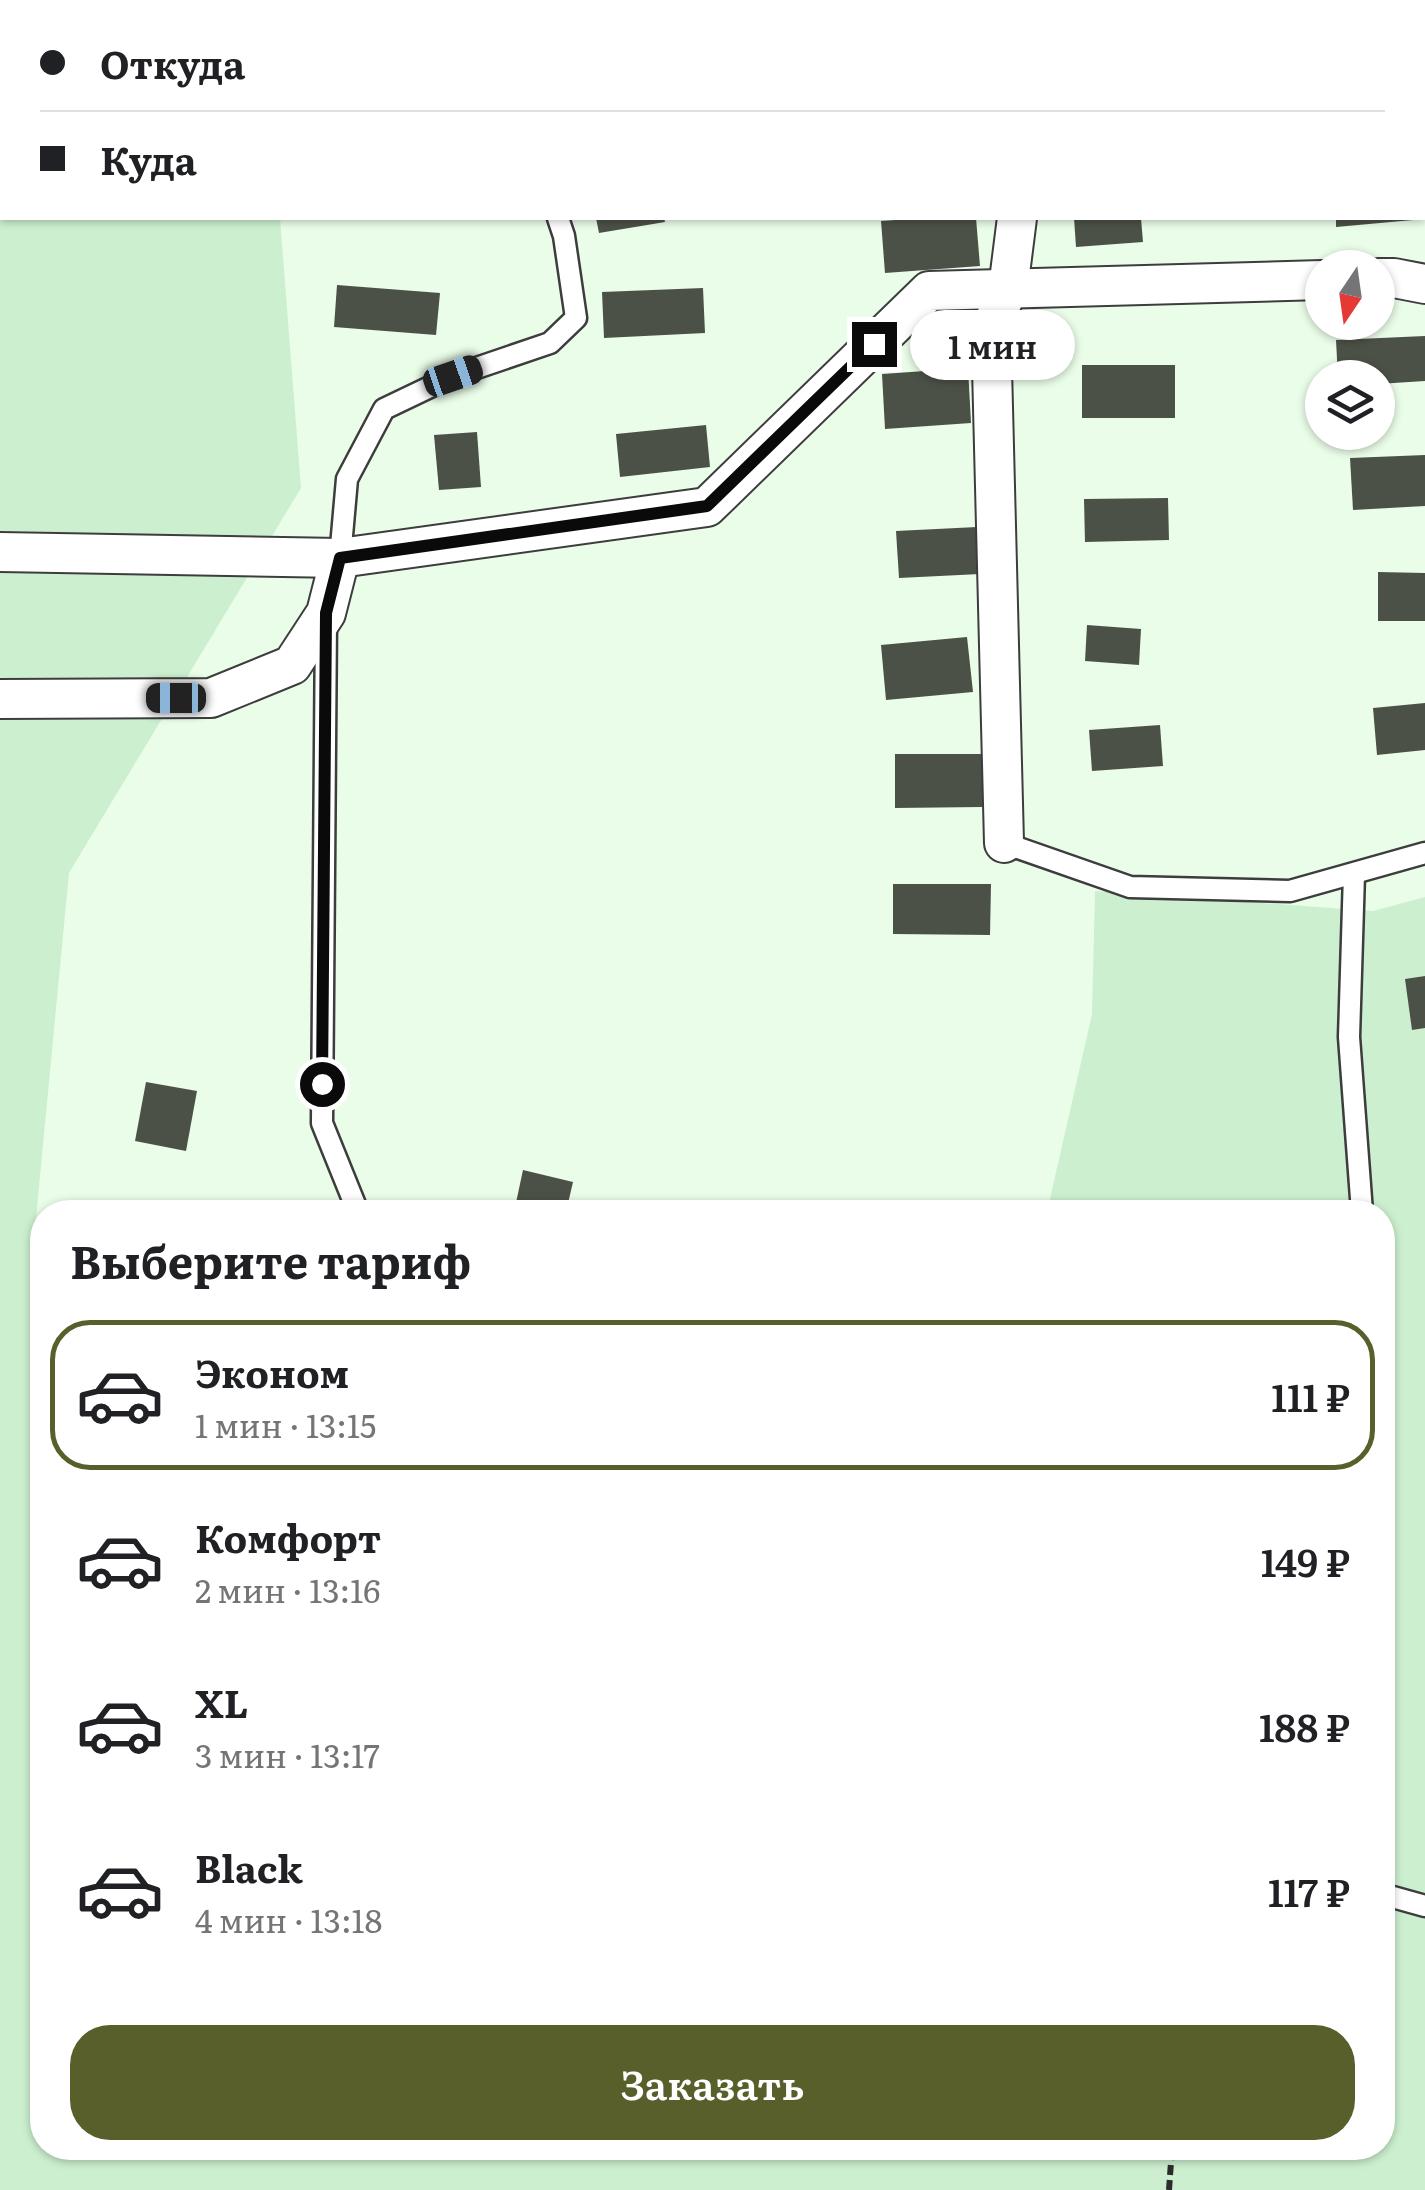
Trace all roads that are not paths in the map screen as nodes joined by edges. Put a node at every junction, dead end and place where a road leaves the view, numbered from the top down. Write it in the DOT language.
graph roads {
  1 [pos="559,220"];
  2 [pos="1017,220"];
  3 [pos="1395,278"];
  4 [pos="1305,280"];
  5 [pos="1425,284"];
  6 [pos="1008,288"];
  7 [pos="0,552"];
  8 [pos="340,558"];
  9 [pos="326,613"];
  10 [pos="0,699"];
  11 [pos="1004,843"];
  12 [pos="1425,853"];
  13 [pos="1354,874"];
  14 [pos="353,1200"];
  15 [pos="1361,1200"];
  16 [pos="1395,1898"];
  17 [pos="1425,1906"];
  1 -- 8 [label="lane"];
  2 -- 6 [label="street"];
  3 -- 5 [label="street"];
  4 -- 6 [label="street"];
  6 -- 8 [label="street"];
  6 -- 11 [label="street"];
  7 -- 8 [label="street"];
  8 -- 9 [label="street"];
  9 -- 10 [label="street"];
  9 -- 14 [label="lane"];
  11 -- 13 [label="lane"];
  12 -- 13 [label="lane"];
  13 -- 15 [label="lane"];
  16 -- 17 [label="lane"];
}
